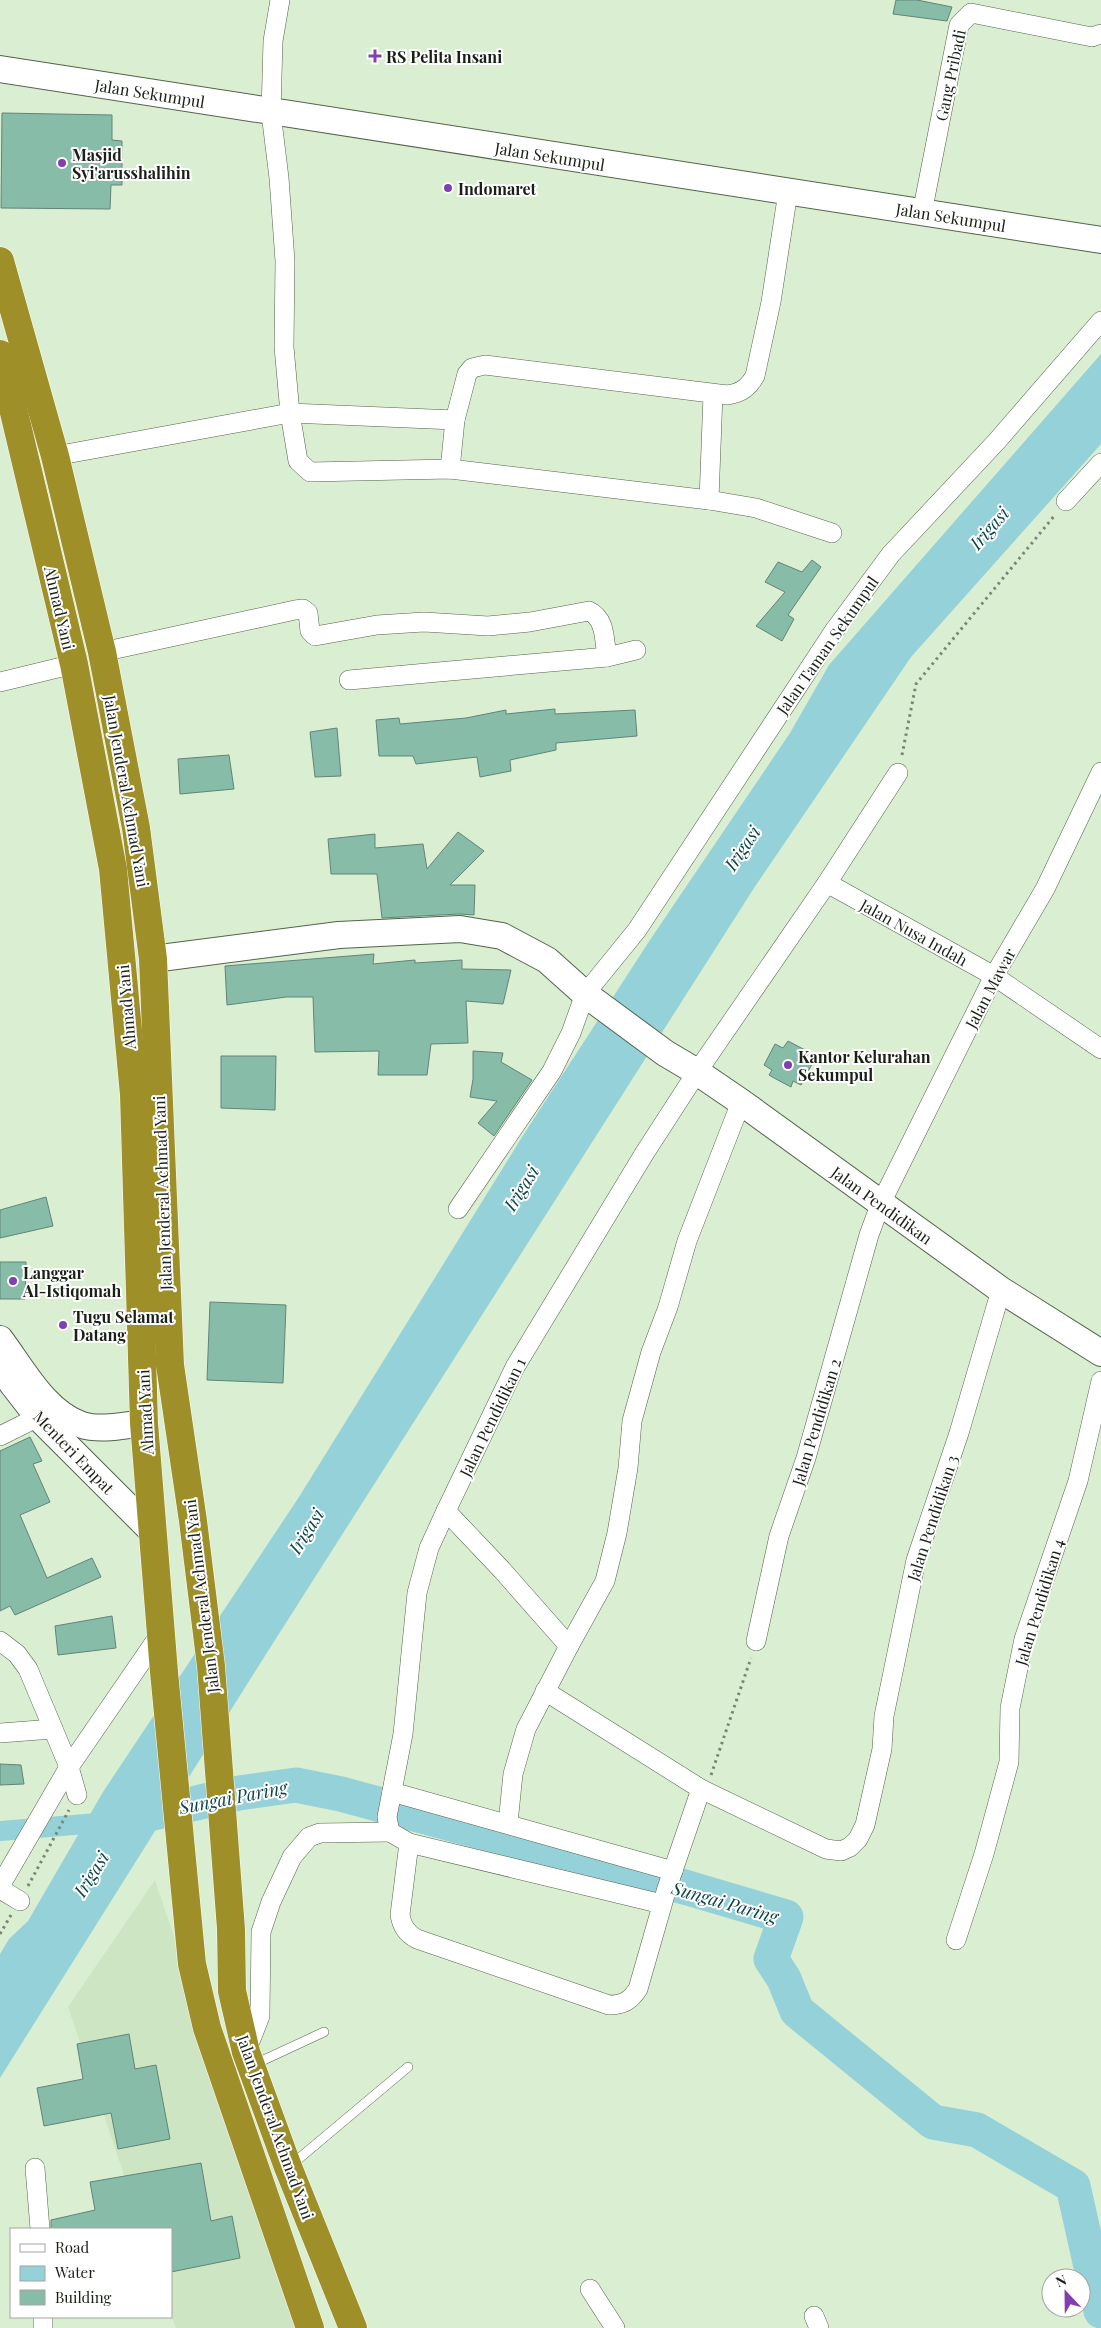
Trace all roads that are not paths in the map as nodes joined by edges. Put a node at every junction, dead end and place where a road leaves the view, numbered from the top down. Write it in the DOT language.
graph roads {
  1 [pos="280,0"];
  2 [pos="1101,34"];
  3 [pos="0,69"];
  4 [pos="271,113"];
  5 [pos="788,192"];
  6 [pos="922,213"];
  7 [pos="1101,240"];
  8 [pos="0,261"];
  9 [pos="1101,321"];
  10 [pos="0,354"];
  11 [pos="713,394"];
  12 [pos="290,413"];
  13 [pos="455,420"];
  14 [pos="55,456"];
  15 [pos="1101,463"];
  16 [pos="450,469"];
  17 [pos="709,500"];
  18 [pos="1066,501"];
  19 [pos="832,534"];
  20 [pos="636,650"];
  21 [pos="102,652"];
  22 [pos="607,656"];
  23 [pos="74,664"];
  24 [pos="349,680"];
  25 [pos="0,682"];
  26 [pos="898,773"];
  27 [pos="1101,774"];
  28 [pos="827,883"];
  29 [pos="153,959"];
  30 [pos="994,976"];
  31 [pos="592,1000"];
  32 [pos="1101,1048"];
  33 [pos="697,1072"];
  34 [pos="741,1102"];
  35 [pos="148,1165"];
  36 [pos="880,1204"];
  37 [pos="458,1208"];
  38 [pos="150,1219"];
  39 [pos="1001,1290"];
  40 [pos="0,1339"];
  41 [pos="1101,1353"];
  42 [pos="0,1368"];
  43 [pos="1101,1381"];
  44 [pos="38,1417"];
  45 [pos="144,1422"];
  46 [pos="0,1436"];
  47 [pos="446,1512"];
  48 [pos="153,1532"];
  49 [pos="161,1633"];
  50 [pos="756,1640"];
  51 [pos="0,1641"];
  52 [pos="569,1646"];
  53 [pos="164,1672"];
  54 [pos="545,1691"];
  55 [pos="53,1729"];
  56 [pos="0,1733"];
  57 [pos="69,1767"];
  58 [pos="703,1790"];
  59 [pos="77,1795"];
  60 [pos="390,1810"];
  61 [pos="508,1823"];
  62 [pos="409,1844"];
  63 [pos="668,1885"];
  64 [pos="0,1886"];
  65 [pos="0,1890"];
  66 [pos="20,1901"];
  67 [pos="956,1940"];
  68 [pos="324,2032"];
  69 [pos="248,2059"];
  70 [pos="408,2067"];
  71 [pos="288,2167"];
  72 [pos="36,2168"];
  73 [pos="40,2228"];
  74 [pos="590,2289"];
  75 [pos="310,2328"];
  76 [pos="353,2328"];
  77 [pos="615,2328"];
  1 -- 4 [label="street"];
  2 -- 6 [label="street, Gang Pribadi"];
  3 -- 4 [label="street, Jalan Sekumpul"];
  4 -- 5 [label="street, Jalan Sekumpul"];
  4 -- 12 [label="street"];
  5 -- 6 [label="street, Jalan Sekumpul"];
  5 -- 11 [label="street"];
  6 -- 7 [label="street, Jalan Sekumpul"];
  8 -- 14 [label="highway, Jalan Jenderal Achmad Yani"];
  9 -- 31 [label="street, Jalan Taman Sekumpul"];
  10 -- 23 [label="highway, Ahmad Yani"];
  11 -- 13 [label="street"];
  11 -- 17 [label="street"];
  12 -- 13 [label="street"];
  12 -- 14 [label="street"];
  12 -- 16 [label="street"];
  13 -- 16 [label="street"];
  14 -- 21 [label="highway, Jalan Jenderal Achmad Yani"];
  15 -- 18 [label="street"];
  16 -- 17 [label="street"];
  17 -- 19 [label="street"];
  20 -- 22 [label="street"];
  21 -- 22 [label="street"];
  21 -- 29 [label="highway, Jalan Jenderal Achmad Yani"];
  22 -- 24 [label="street"];
  23 -- 25 [label="street"];
  23 -- 35 [label="highway, Ahmad Yani"];
  26 -- 28 [label="street, Jalan Pendidikan 1"];
  27 -- 30 [label="street, Jalan Mawar"];
  28 -- 30 [label="street, Jalan Nusa Indah"];
  28 -- 33 [label="street, Jalan Pendidikan 1"];
  29 -- 31 [label="street, Jalan Pendidikan"];
  29 -- 35 [label="highway, Jalan Jenderal Achmad Yani"];
  30 -- 32 [label="street, Jalan Nusa Indah"];
  30 -- 36 [label="street, Jalan Mawar"];
  31 -- 33 [label="street, Jalan Pendidikan"];
  31 -- 37 [label="street"];
  33 -- 34 [label="street, Jalan Pendidikan"];
  33 -- 47 [label="street, Jalan Pendidikan 1"];
  34 -- 36 [label="street, Jalan Pendidikan"];
  34 -- 52 [label="street"];
  35 -- 38 [label="highway, Ahmad Yani"];
  36 -- 39 [label="street, Jalan Pendidikan"];
  36 -- 50 [label="street, Jalan Pendidikan 2"];
  38 -- 45 [label="highway, Ahmad Yani"];
  38 -- 69 [label="highway, Jalan Jenderal Achmad Yani"];
  39 -- 41 [label="street, Jalan Pendidikan"];
  39 -- 58 [label="street, Jalan Pendidikan 3"];
  40 -- 45 [label="street, Menteri Empat"];
  42 -- 44 [label="street, Menteri Empat"];
  43 -- 67 [label="street, Jalan Pendidikan 4"];
  44 -- 46 [label="street"];
  44 -- 48 [label="street, Menteri Empat"];
  45 -- 48 [label="highway, Ahmad Yani"];
  47 -- 52 [label="street"];
  47 -- 60 [label="street, Jalan Pendidikan 1"];
  48 -- 49 [label="highway, Ahmad Yani"];
  49 -- 53 [label="highway, Ahmad Yani"];
  49 -- 57 [label="street"];
  51 -- 55 [label="street"];
  52 -- 54 [label="street"];
  53 -- 75 [label="highway, Jalan Jenderal Achmad Yani"];
  54 -- 58 [label="street, Jalan Pendidikan 3"];
  54 -- 61 [label="street"];
  55 -- 56 [label="street"];
  55 -- 57 [label="street"];
  57 -- 59 [label="street"];
  57 -- 64 [label="street"];
  58 -- 63 [label="street"];
  60 -- 61 [label="street"];
  60 -- 62 [label="street"];
  60 -- 69 [label="street"];
  61 -- 63 [label="street"];
  62 -- 63 [label="street"];
  62 -- 63 [label="street"];
  65 -- 66 [label="street"];
  68 -- 69 [label="lane"];
  69 -- 71 [label="highway, Jalan Jenderal Achmad Yani"];
  70 -- 71 [label="lane"];
  71 -- 76 [label="highway, Jalan Jenderal Achmad Yani"];
  72 -- 73 [label="street"];
  74 -- 77 [label="street"];
}
